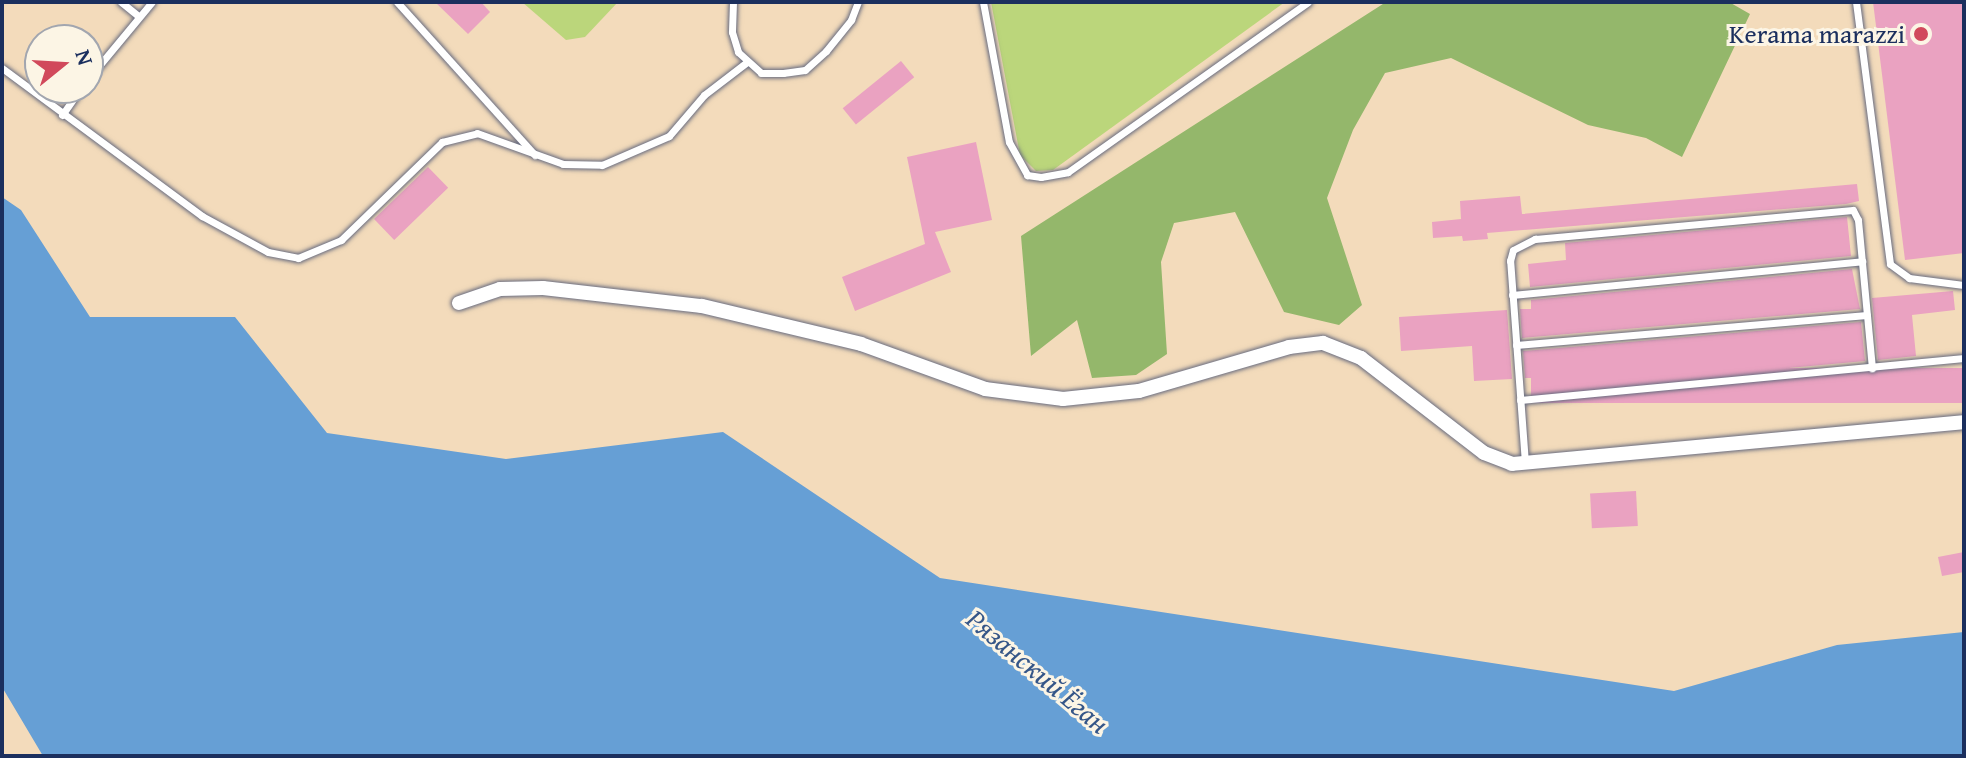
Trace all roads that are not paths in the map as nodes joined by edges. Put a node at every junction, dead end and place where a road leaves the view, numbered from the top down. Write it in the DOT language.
graph roads {
  1 [pos="121,2"];
  2 [pos="152,2"];
  3 [pos="397,2"];
  4 [pos="733,2"];
  5 [pos="858,2"];
  6 [pos="983,2"];
  7 [pos="1308,2"];
  8 [pos="1856,2"];
  9 [pos="138,16"];
  10 [pos="104,59"];
  11 [pos="747,62"];
  12 [pos="2,68"];
  13 [pos="70,104"];
  14 [pos="62,115"];
  15 [pos="535,155"];
  16 [pos="1862,261"];
  17 [pos="1964,285"];
  18 [pos="1512,295"];
  19 [pos="459,303"];
  20 [pos="1867,315"];
  21 [pos="1516,345"];
  22 [pos="1964,358"];
  23 [pos="1872,368"];
  24 [pos="1520,400"];
  25 [pos="1964,422"];
  26 [pos="1525,465"];
  1 -- 9 [label="lane"];
  2 -- 9 [label="lane"];
  3 -- 15 [label="lane"];
  4 -- 11 [label="lane"];
  5 -- 11 [label="lane"];
  6 -- 7 [label="lane"];
  8 -- 17 [label="lane"];
  9 -- 10 [label="lane"];
  11 -- 15 [label="lane"];
  12 -- 14 [label="lane"];
  13 -- 14 [label="lane"];
  14 -- 15 [label="lane"];
  16 -- 18 [label="lane"];
  16 -- 18 [label="lane"];
  16 -- 20 [label="lane"];
  18 -- 21 [label="lane"];
  19 -- 26 [label="street"];
  20 -- 21 [label="lane"];
  20 -- 23 [label="lane"];
  21 -- 24 [label="lane"];
  22 -- 23 [label="lane"];
  23 -- 24 [label="lane"];
  24 -- 26 [label="lane"];
  25 -- 26 [label="street"];
}
